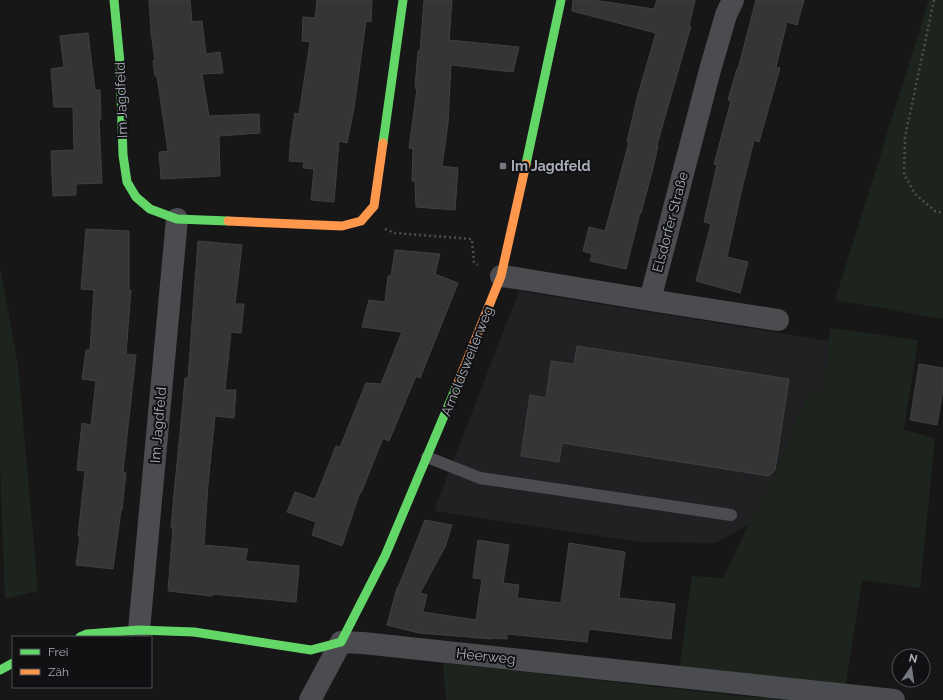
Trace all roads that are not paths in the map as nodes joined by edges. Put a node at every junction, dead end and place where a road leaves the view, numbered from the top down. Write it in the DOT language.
graph roads {
  1 [pos="114,0"];
  2 [pos="403,0"];
  3 [pos="561,0"];
  4 [pos="733,0"];
  5 [pos="177,220"];
  6 [pos="501,276"];
  7 [pos="650,300"];
  8 [pos="778,320"];
  9 [pos="427,457"];
  10 [pos="731,515"];
  11 [pos="139,630"];
  12 [pos="83,636"];
  13 [pos="341,642"];
  14 [pos="12,664"];
  15 [pos="0,670"];
  16 [pos="310,700"];
  17 [pos="894,700"];
  1 -- 5 [label="street, Im Jagdfeld"];
  2 -- 5 [label="street, Im Jagdfeld"];
  3 -- 6 [label="street, Arnoldsweilerweg"];
  4 -- 7 [label="street, Elsdorfer Straße"];
  5 -- 11 [label="street, Im Jagdfeld"];
  6 -- 7 [label="street"];
  6 -- 9 [label="street, Arnoldsweilerweg"];
  7 -- 8 [label="street"];
  9 -- 10 [label="lane"];
  9 -- 13 [label="street, Arnoldsweilerweg"];
  11 -- 12 [label="street, Heerweg"];
  11 -- 13 [label="street, Heerweg"];
  13 -- 16 [label="street, Arnoldsweilerweg"];
  13 -- 17 [label="street, Heerweg"];
  14 -- 15 [label="street"];
}
